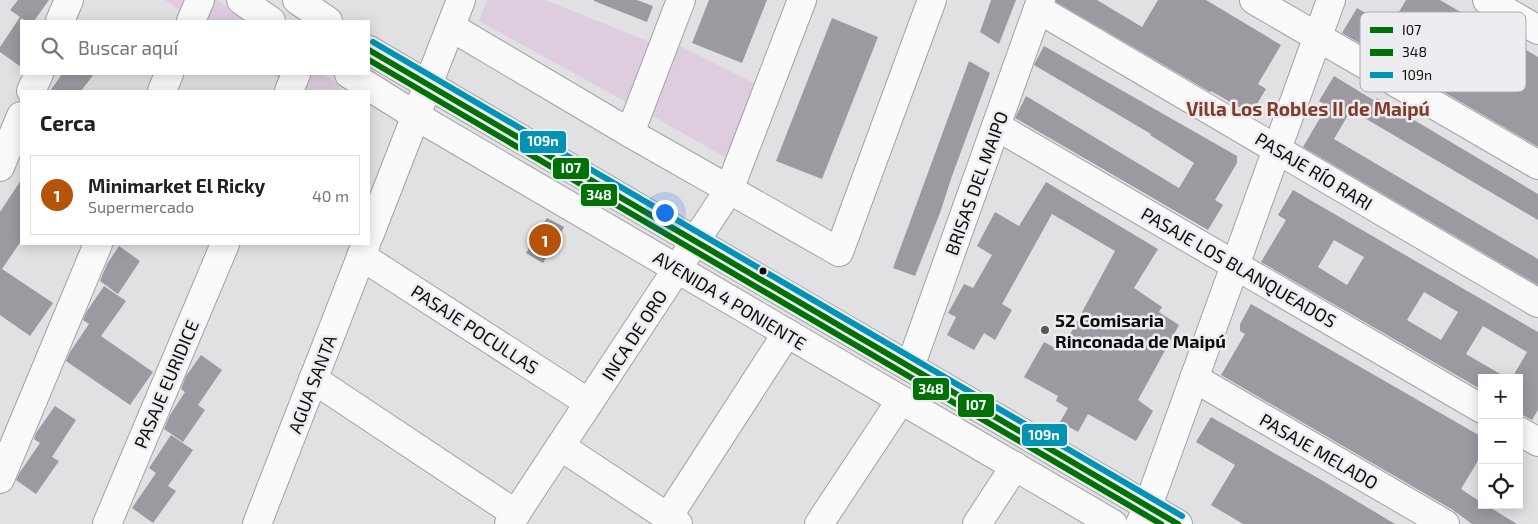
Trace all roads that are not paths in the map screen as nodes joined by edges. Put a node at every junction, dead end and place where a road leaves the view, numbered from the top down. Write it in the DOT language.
graph roads {
  1 [pos="69,0"];
  2 [pos="200,0"];
  3 [pos="241,0"];
  4 [pos="298,0"];
  5 [pos="461,0"];
  6 [pos="682,0"];
  7 [pos="802,0"];
  8 [pos="932,0"];
  9 [pos="1254,0"];
  10 [pos="1331,0"];
  11 [pos="1487,0"];
  12 [pos="1040,5"];
  13 [pos="1507,12"];
  14 [pos="60,20"];
  15 [pos="191,20"];
  16 [pos="271,20"];
  17 [pos="327,20"];
  18 [pos="1526,23"];
  19 [pos="450,27"];
  20 [pos="1538,30"];
  21 [pos="1318,37"];
  22 [pos="370,51"];
  23 [pos="1360,61"];
  24 [pos="39,75"];
  25 [pos="169,75"];
  26 [pos="296,75"];
  27 [pos="351,75"];
  28 [pos="427,85"];
  29 [pos="31,90"];
  30 [pos="162,90"];
  31 [pos="289,90"];
  32 [pos="1413,92"];
  33 [pos="416,116"];
  34 [pos="20,118"];
  35 [pos="996,126"];
  36 [pos="630,133"];
  37 [pos="1277,150"];
  38 [pos="1538,165"];
  39 [pos="0,167"];
  40 [pos="729,190"];
  41 [pos="370,232"];
  42 [pos="696,241"];
  43 [pos="98,245"];
  44 [pos="225,245"];
  45 [pos="365,245"];
  46 [pos="1235,265"];
  47 [pos="678,268"];
  48 [pos="1538,303"];
  49 [pos="787,333"];
  50 [pos="910,367"];
  51 [pos="1194,378"];
  52 [pos="313,379"];
  53 [pos="900,400"];
  54 [pos="970,402"];
  55 [pos="589,403"];
  56 [pos="1478,407"];
  57 [pos="953,429"];
  58 [pos="1523,433"];
  59 [pos="1538,442"];
  60 [pos="560,446"];
  61 [pos="1016,466"];
  62 [pos="0,479"];
  63 [pos="1144,515"];
  64 [pos="513,519"];
  65 [pos="266,520"];
  66 [pos="673,521"];
  67 [pos="107,524"];
  68 [pos="819,524"];
  69 [pos="977,524"];
  70 [pos="1113,524"];
  71 [pos="1178,524"];
  72 [pos="1445,524"];
  1 -- 14 [label="street"];
  2 -- 15 [label="street"];
  3 -- 16 [label="street"];
  4 -- 17 [label="street"];
  5 -- 19 [label="street, AGUA SANTA"];
  6 -- 36 [label="street"];
  7 -- 40 [label="street, INCA DE ORO"];
  8 -- 40 [label="street"];
  9 -- 21 [label="street"];
  10 -- 21 [label="street"];
  11 -- 13 [label="street"];
  12 -- 35 [label="street, BRISAS DEL MAIPO"];
  12 -- 37 [label="street, PASAJE RÍO RARI"];
  18 -- 20 [label="street"];
  19 -- 28 [label="street, AGUA SANTA"];
  19 -- 36 [label="street"];
  21 -- 23 [label="street"];
  21 -- 37 [label="street"];
  22 -- 28 [label="street, AVENIDA 4 PONIENTE"];
  24 -- 29 [label="street"];
  25 -- 30 [label="street"];
  26 -- 31 [label="street"];
  27 -- 33 [label="street, AVENIDA 4 PONIENTE"];
  28 -- 33 [label="street, AGUA SANTA"];
  28 -- 42 [label="street, AVENIDA 4 PONIENTE"];
  32 -- 38 [label="street"];
  33 -- 41 [label="street, AGUA SANTA"];
  33 -- 47 [label="street, AVENIDA 4 PONIENTE"];
  34 -- 39 [label="street"];
  35 -- 46 [label="street, PASAJE LOS BLANQUEADOS"];
  35 -- 50 [label="street, BRISAS DEL MAIPO"];
  36 -- 40 [label="street"];
  37 -- 46 [label="street"];
  37 -- 48 [label="street, PASAJE RÍO RARI"];
  40 -- 42 [label="street, INCA DE ORO"];
  42 -- 47 [label="street, INCA DE ORO"];
  42 -- 50 [label="street, AVENIDA 4 PONIENTE"];
  43 -- 62 [label="street"];
  44 -- 67 [label="street, PASAJE EURIDICE"];
  45 -- 52 [label="street, AGUA SANTA"];
  45 -- 55 [label="street, PASAJE POCULLAS"];
  46 -- 51 [label="street"];
  46 -- 56 [label="street, PASAJE LOS BLANQUEADOS"];
  47 -- 49 [label="street, AVENIDA 4 PONIENTE"];
  47 -- 55 [label="street, INCA DE ORO"];
  49 -- 53 [label="street, AVENIDA 4 PONIENTE"];
  49 -- 66 [label="street"];
  50 -- 54 [label="street, AVENIDA 4 PONIENTE"];
  51 -- 63 [label="street"];
  51 -- 72 [label="street, PASAJE MELADO"];
  52 -- 64 [label="street"];
  52 -- 65 [label="street, AGUA SANTA"];
  53 -- 57 [label="street, AVENIDA 4 PONIENTE"];
  53 -- 68 [label="street"];
  54 -- 57 [label="street"];
  54 -- 63 [label="street, AVENIDA 4 PONIENTE"];
  55 -- 60 [label="street, INCA DE ORO"];
  57 -- 61 [label="street, AVENIDA 4 PONIENTE"];
  58 -- 59 [label="street"];
  60 -- 64 [label="street, INCA DE ORO"];
  60 -- 66 [label="street"];
  61 -- 69 [label="street"];
  61 -- 70 [label="street, AVENIDA 4 PONIENTE"];
  63 -- 71 [label="street, AVENIDA 4 PONIENTE"];
}
